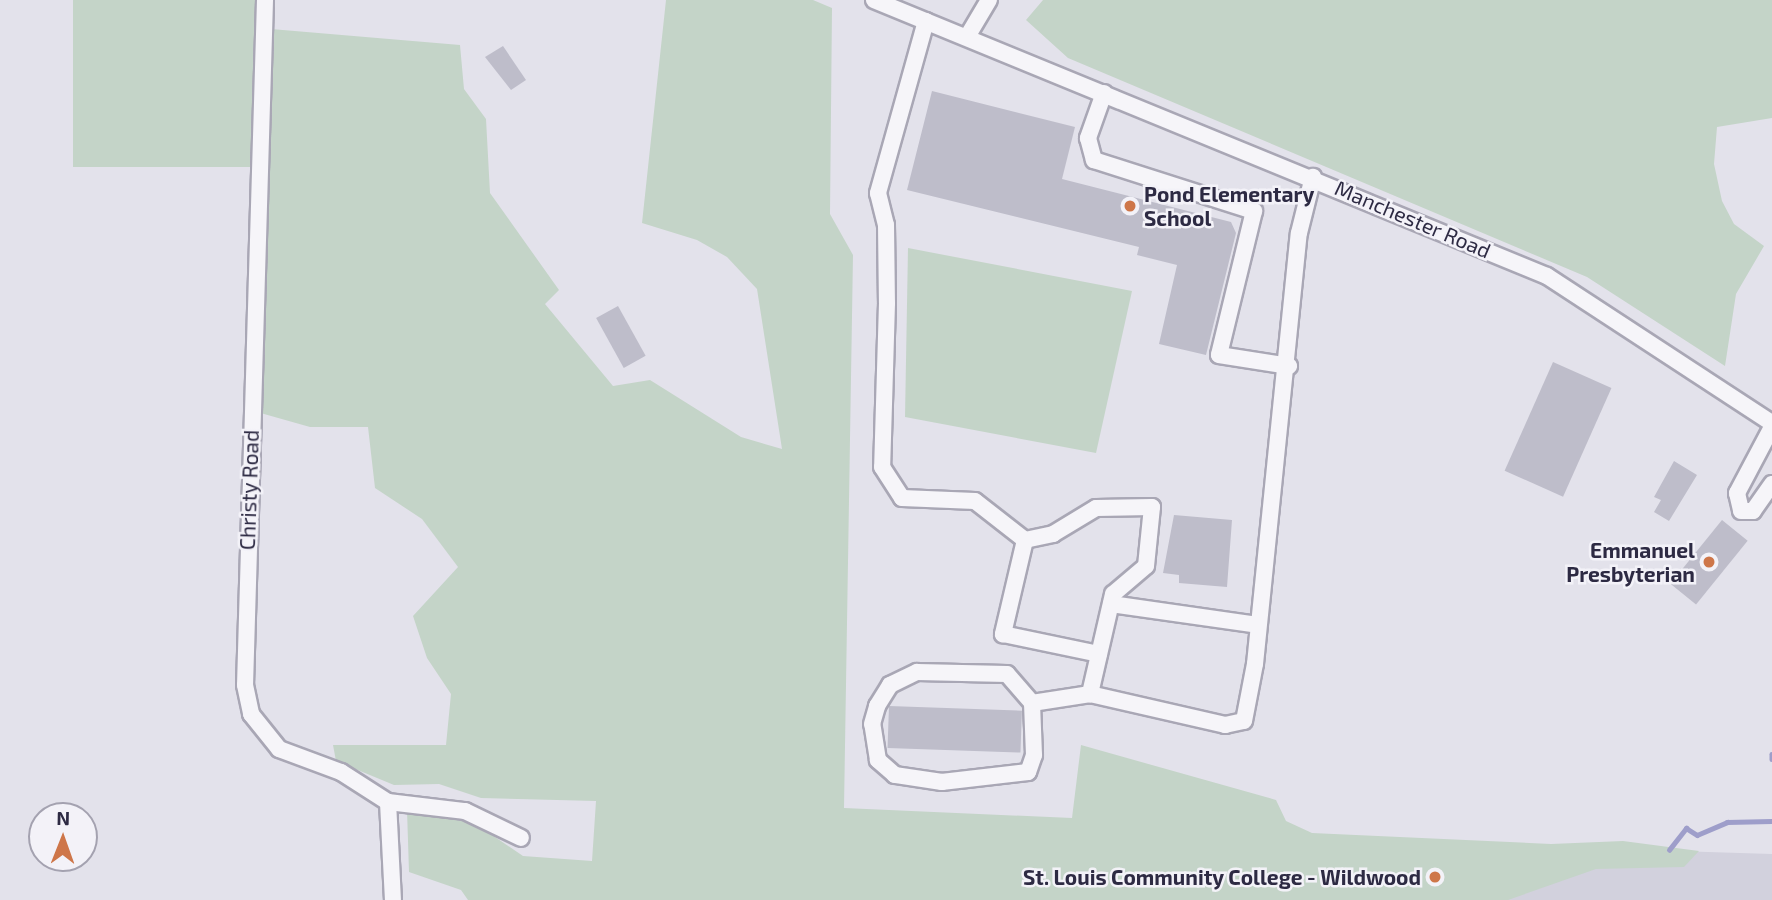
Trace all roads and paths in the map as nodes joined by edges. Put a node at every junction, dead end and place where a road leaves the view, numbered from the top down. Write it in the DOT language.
graph roads {
  1 [pos="265,0"];
  2 [pos="874,0"];
  3 [pos="989,0"];
  4 [pos="926,21"];
  5 [pos="967,37"];
  6 [pos="1104,93"];
  7 [pos="1313,177"];
  8 [pos="1289,366"];
  9 [pos="1772,425"];
  10 [pos="1772,484"];
  11 [pos="1025,540"];
  12 [pos="1111,604"];
  13 [pos="1258,625"];
  14 [pos="1099,654"];
  15 [pos="1090,694"];
  16 [pos="1032,703"];
  17 [pos="388,802"];
  18 [pos="521,838"];
  19 [pos="393,900"];
  1 -- 17 [label="street, Christy Road"];
  2 -- 4 [label="street, Manchester Road"];
  3 -- 5 [label="street"];
  4 -- 5 [label="street, Manchester Road"];
  4 -- 11 [label="street"];
  5 -- 6 [label="street, Manchester Road"];
  6 -- 7 [label="street, Manchester Road"];
  6 -- 8 [label="street"];
  7 -- 8 [label="street"];
  7 -- 9 [label="street, Manchester Road"];
  8 -- 13 [label="street"];
  9 -- 10 [label="street"];
  11 -- 12 [label="street"];
  11 -- 14 [label="street"];
  12 -- 13 [label="street"];
  12 -- 14 [label="street"];
  13 -- 15 [label="street"];
  14 -- 15 [label="street"];
  15 -- 16 [label="street"];
  16 -- 16 [label="street"];
  17 -- 18 [label="street"];
  17 -- 19 [label="street"];
}
